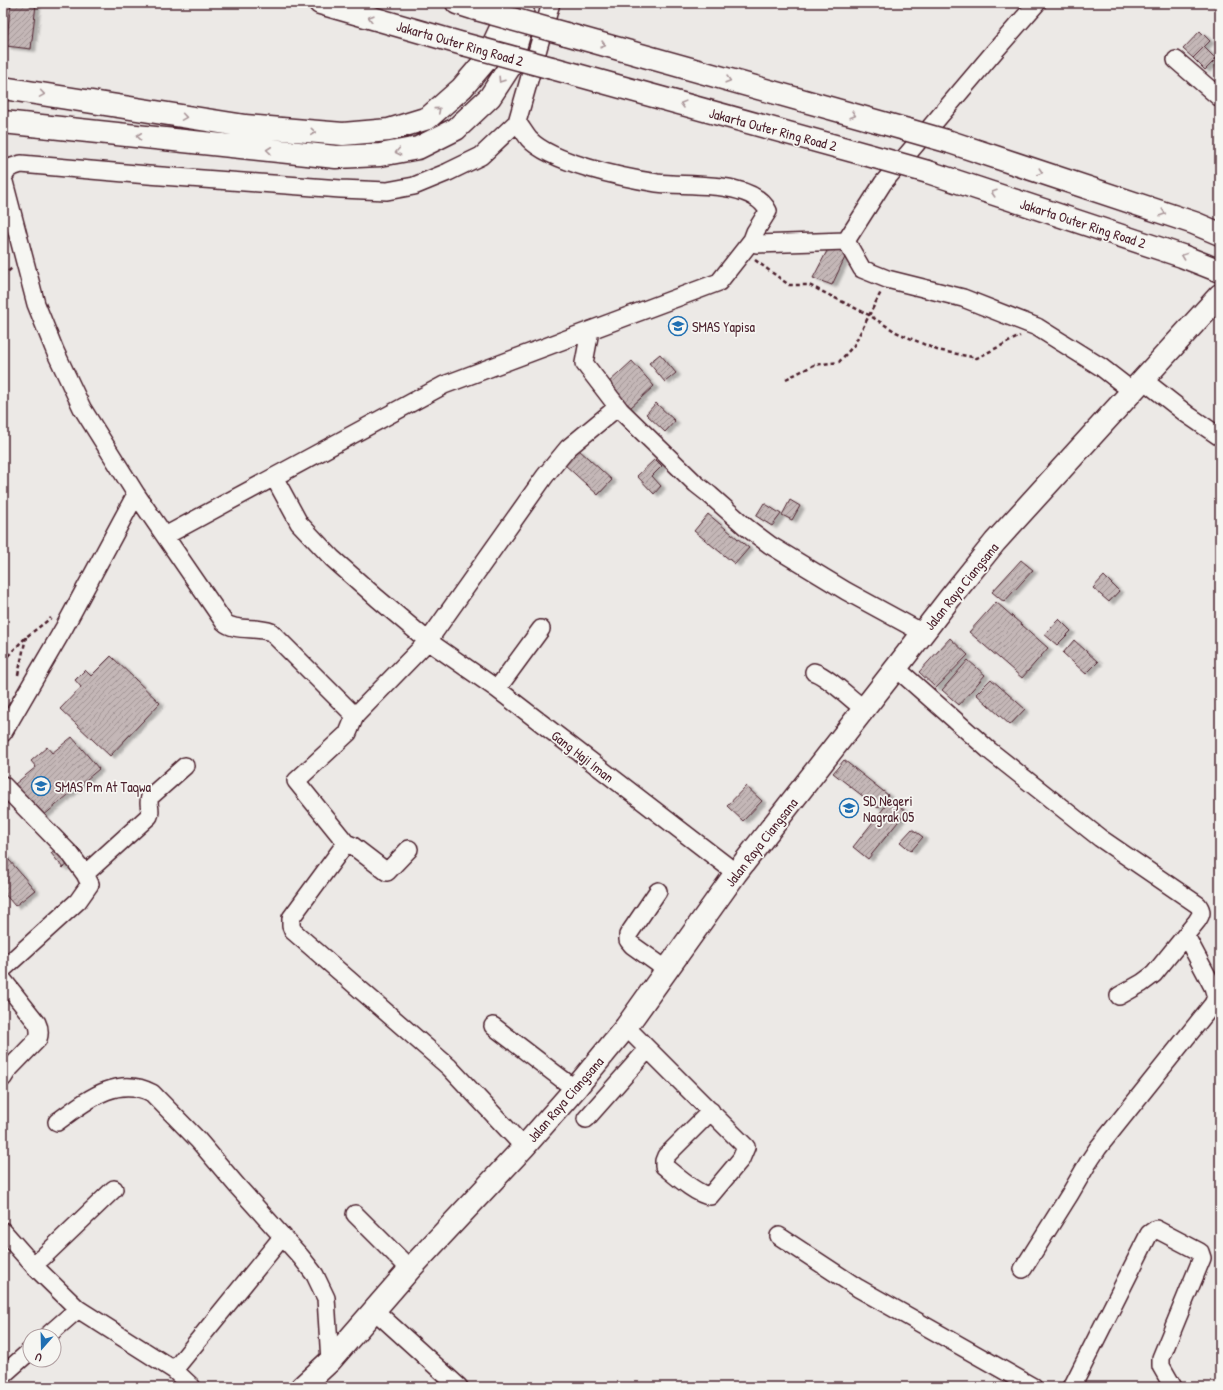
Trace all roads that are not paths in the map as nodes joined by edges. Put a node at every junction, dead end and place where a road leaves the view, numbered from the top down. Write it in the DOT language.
graph roads {
  1 [pos="320,3"];
  2 [pos="503,3"];
  3 [pos="523,3"];
  4 [pos="551,3"];
  5 [pos="1038,3"];
  6 [pos="466,6"];
  7 [pos="1176,60"];
  8 [pos="3,88"];
  9 [pos="1220,98"];
  10 [pos="3,122"];
  11 [pos="517,122"];
  12 [pos="1220,234"];
  13 [pos="846,241"];
  14 [pos="748,246"];
  15 [pos="1220,271"];
  16 [pos="1216,300"];
  17 [pos="590,331"];
  18 [pos="1137,385"];
  19 [pos="620,410"];
  20 [pos="1220,437"];
  21 [pos="274,477"];
  22 [pos="136,494"];
  23 [pos="165,536"];
  24 [pos="542,629"];
  25 [pos="923,633"];
  26 [pos="428,641"];
  27 [pos="896,668"];
  28 [pos="814,672"];
  29 [pos="497,690"];
  30 [pos="864,709"];
  31 [pos="355,716"];
  32 [pos="3,733"];
  33 [pos="185,766"];
  34 [pos="3,785"];
  35 [pos="346,843"];
  36 [pos="409,849"];
  37 [pos="85,874"];
  38 [pos="736,874"];
  39 [pos="658,892"];
  40 [pos="1186,936"];
  41 [pos="3,970"];
  42 [pos="667,970"];
  43 [pos="3,980"];
  44 [pos="1119,996"];
  45 [pos="1218,998"];
  46 [pos="493,1026"];
  47 [pos="626,1028"];
  48 [pos="648,1049"];
  49 [pos="3,1078"];
  50 [pos="576,1089"];
  51 [pos="711,1112"];
  52 [pos="586,1120"];
  53 [pos="57,1122"];
  54 [pos="524,1147"];
  55 [pos="114,1189"];
  56 [pos="355,1214"];
  57 [pos="3,1231"];
  58 [pos="283,1236"];
  59 [pos="780,1236"];
  60 [pos="33,1265"];
  61 [pos="410,1269"];
  62 [pos="1023,1269"];
  63 [pos="78,1309"];
  64 [pos="374,1310"];
  65 [pos="56,1328"];
  66 [pos="22,1358"];
  67 [pos="330,1361"];
  68 [pos="174,1370"];
  69 [pos="3,1375"];
  70 [pos="192,1387"];
  71 [pos="302,1387"];
  72 [pos="459,1387"];
  73 [pos="1033,1387"];
  74 [pos="1072,1387"];
  75 [pos="1173,1387"];
  15 -- 1 [label="main road, Jakarta Outer Ring Road 2, one-way, bridge"];
  8 -- 2 [label="main road, one-way"];
  3 -- 10 [label="main road, one-way"];
  4 -- 11 [label="street"];
  5 -- 13 [label="street"];
  6 -- 12 [label="main road, one-way, bridge"];
  7 -- 9 [label="street"];
  11 -- 14 [label="street"];
  11 -- 22 [label="street"];
  13 -- 14 [label="street"];
  13 -- 18 [label="street"];
  14 -- 17 [label="street"];
  16 -- 18 [label="main road, Jalan Raya Ciangsana"];
  17 -- 19 [label="street"];
  17 -- 21 [label="street"];
  18 -- 20 [label="street"];
  18 -- 25 [label="main road, Jalan Raya Ciangsana"];
  19 -- 25 [label="street"];
  19 -- 26 [label="street"];
  21 -- 23 [label="street"];
  21 -- 26 [label="street, Gang Haji Iman"];
  22 -- 23 [label="street"];
  22 -- 32 [label="street"];
  23 -- 31 [label="street"];
  24 -- 29 [label="street"];
  25 -- 27 [label="main road, Jalan Raya Ciangsana"];
  26 -- 29 [label="street, Gang Haji Iman"];
  26 -- 31 [label="street"];
  27 -- 30 [label="main road, Jalan Raya Ciangsana"];
  27 -- 40 [label="street"];
  28 -- 30 [label="street"];
  29 -- 38 [label="street, Gang Haji Iman"];
  30 -- 38 [label="main road, Jalan Raya Ciangsana"];
  31 -- 35 [label="street"];
  33 -- 37 [label="street"];
  34 -- 37 [label="street"];
  35 -- 36 [label="street"];
  35 -- 54 [label="street"];
  37 -- 41 [label="street"];
  38 -- 42 [label="main road, Jalan Raya Ciangsana"];
  39 -- 42 [label="street"];
  40 -- 44 [label="street"];
  40 -- 45 [label="street"];
  42 -- 47 [label="main road, Jalan Raya Ciangsana"];
  43 -- 49 [label="street"];
  45 -- 62 [label="street"];
  46 -- 50 [label="street"];
  47 -- 48 [label="street"];
  47 -- 50 [label="main road, Jalan Raya Ciangsana"];
  48 -- 51 [label="street"];
  48 -- 52 [label="street"];
  50 -- 54 [label="main road, Jalan Raya Ciangsana"];
  51 -- 51 [label="street"];
  53 -- 58 [label="street"];
  54 -- 61 [label="main road, Jalan Raya Ciangsana"];
  55 -- 60 [label="street"];
  56 -- 61 [label="street"];
  57 -- 60 [label="street"];
  58 -- 67 [label="street"];
  58 -- 68 [label="street"];
  59 -- 73 [label="street"];
  60 -- 63 [label="street"];
  61 -- 64 [label="main road, Jalan Raya Ciangsana"];
  63 -- 65 [label="street"];
  63 -- 68 [label="street"];
  64 -- 67 [label="main road, Jalan Raya Ciangsana"];
  64 -- 72 [label="street"];
  66 -- 69 [label="street"];
  67 -- 71 [label="main road, Jalan Raya Ciangsana"];
  68 -- 70 [label="street"];
  74 -- 75 [label="street"];
}
